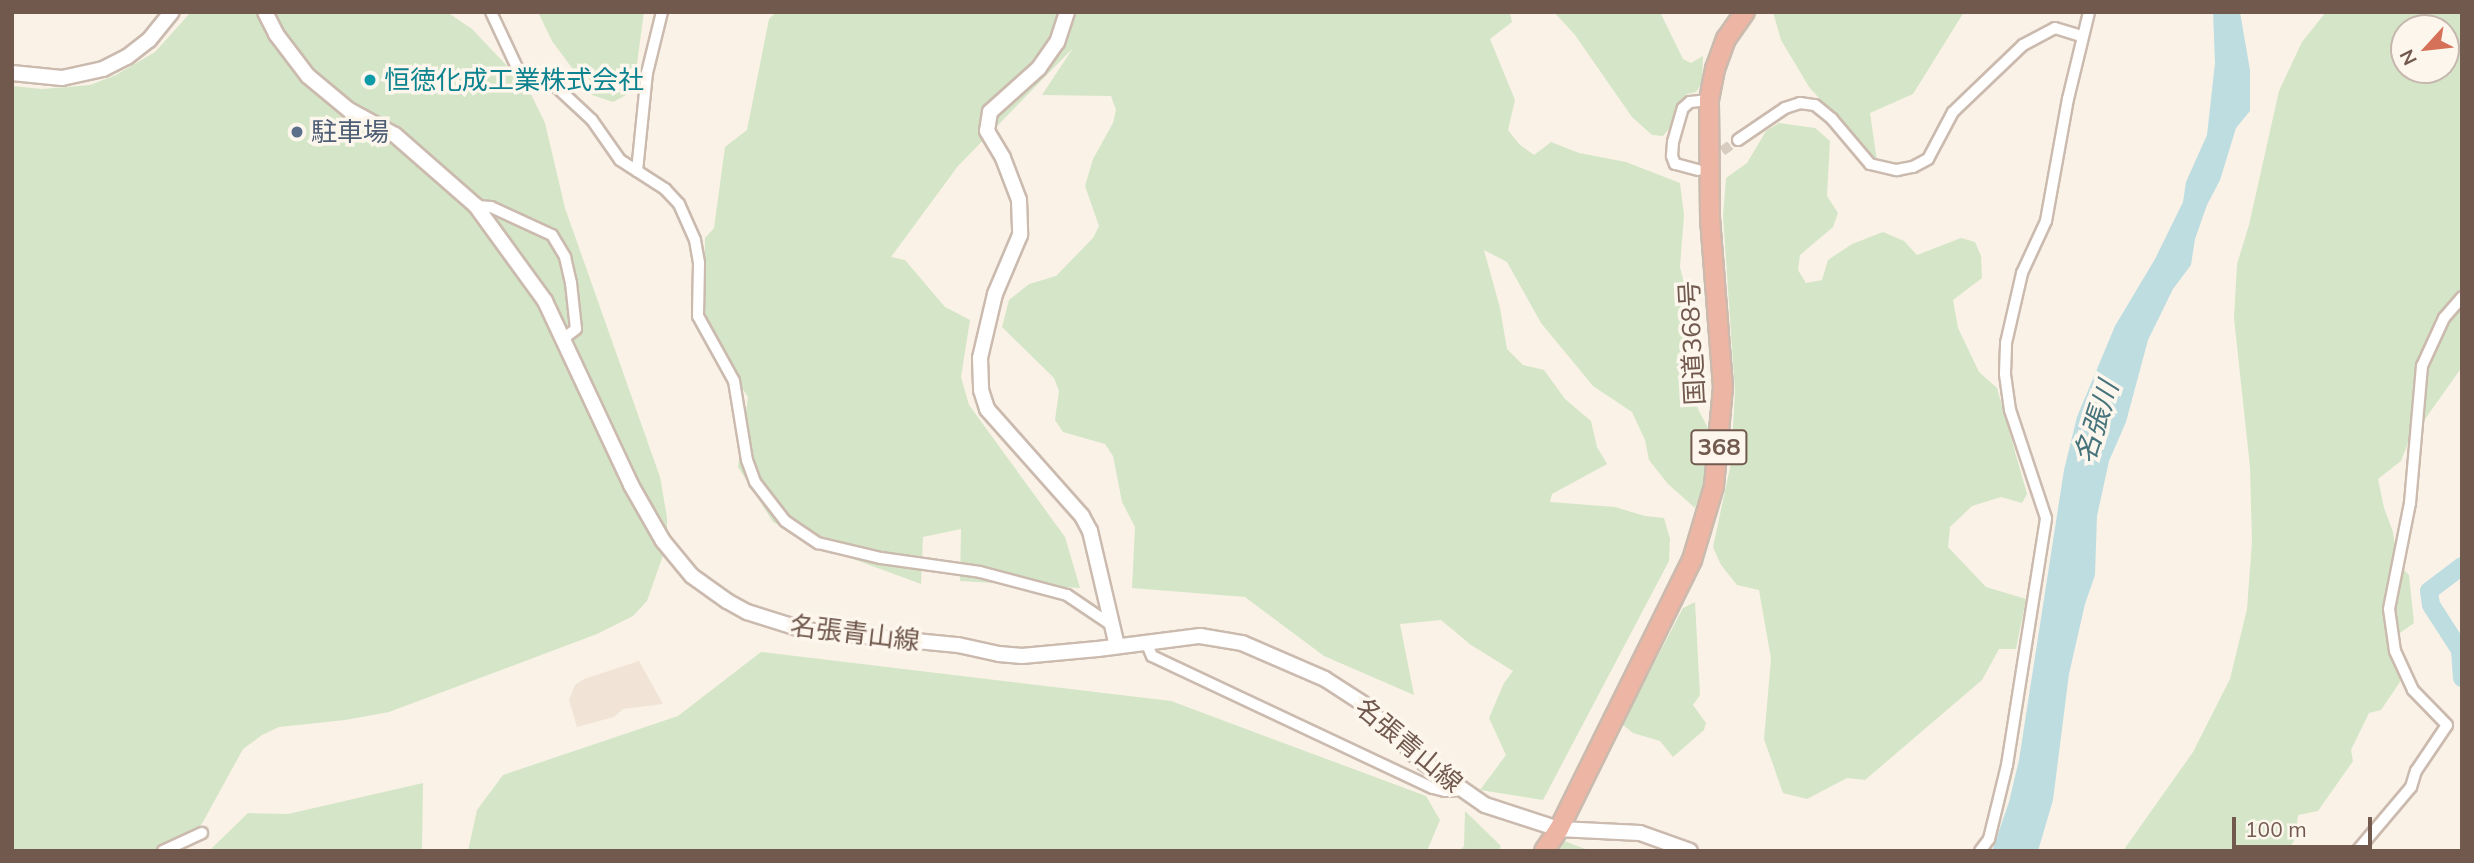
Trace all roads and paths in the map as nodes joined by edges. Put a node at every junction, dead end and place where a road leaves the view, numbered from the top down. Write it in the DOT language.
graph roads {
  1 [pos="172,12"];
  2 [pos="265,12"];
  3 [pos="491,12"];
  4 [pos="662,12"];
  5 [pos="1067,12"];
  6 [pos="1745,12"];
  7 [pos="2089,12"];
  8 [pos="2081,36"];
  9 [pos="12,73"];
  10 [pos="1709,100"];
  11 [pos="1738,140"];
  12 [pos="1698,170"];
  13 [pos="637,171"];
  14 [pos="476,206"];
  15 [pos="2462,297"];
  16 [pos="564,338"];
  17 [pos="1110,624"];
  18 [pos="1146,642"];
  19 [pos="1117,646"];
  20 [pos="1459,790"];
  21 [pos="1559,829"];
  22 [pos="202,833"];
  23 [pos="163,851"];
  24 [pos="1544,851"];
  25 [pos="1690,851"];
  26 [pos="1980,851"];
  27 [pos="2357,851"];
  1 -- 9 [label="main road"];
  2 -- 14 [label="main road, 名張青山線"];
  3 -- 13 [label="street"];
  4 -- 13 [label="street"];
  5 -- 17 [label="main road"];
  6 -- 10 [label="highway, 国道368号 / 368"];
  7 -- 8 [label="street"];
  8 -- 11 [label="street"];
  8 -- 26 [label="street"];
  10 -- 12 [label="street"];
  10 -- 21 [label="highway, 国道368号 / 368"];
  13 -- 17 [label="street"];
  14 -- 16 [label="main road, 名張青山線"];
  14 -- 16 [label="street"];
  15 -- 27 [label="street"];
  16 -- 19 [label="main road, 名張青山線"];
  17 -- 19 [label="main road"];
  18 -- 19 [label="main road, 名張青山線"];
  18 -- 20 [label="street"];
  18 -- 20 [label="main road, 名張青山線"];
  20 -- 21 [label="main road, 名張青山線"];
  21 -- 24 [label="highway, 国道368号 / 368"];
  21 -- 25 [label="main road, 名張青山線"];
  22 -- 23 [label="street"];
}
